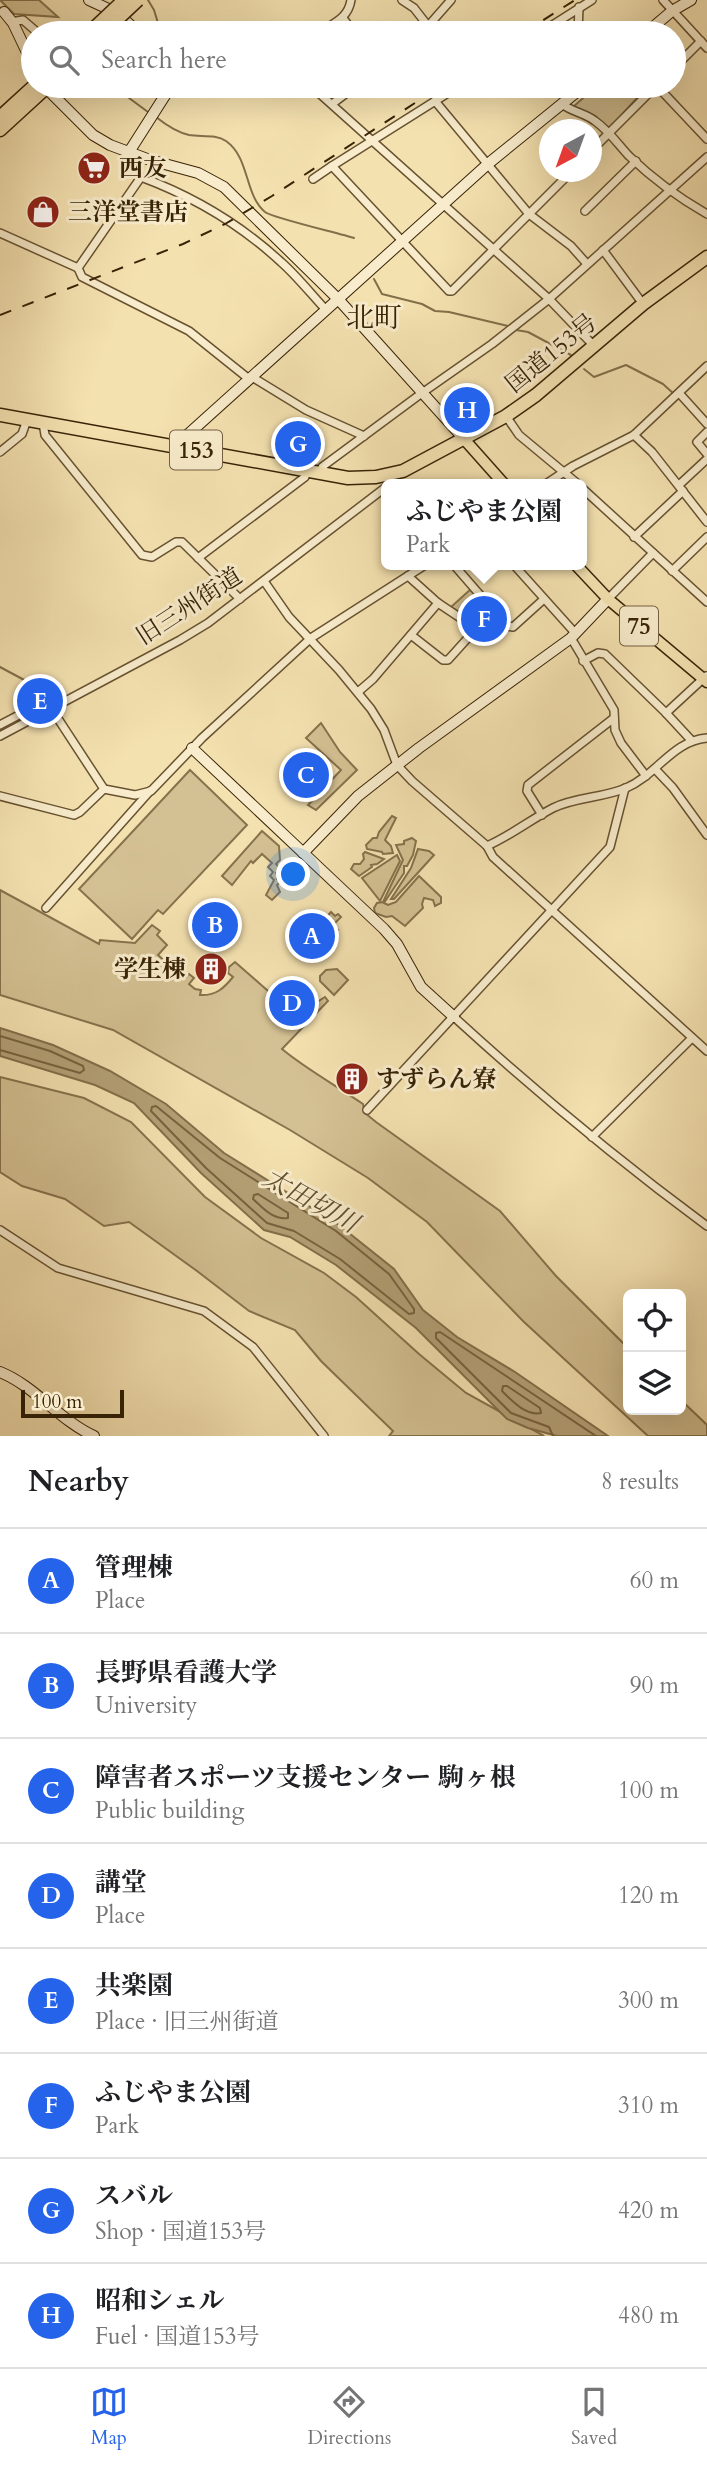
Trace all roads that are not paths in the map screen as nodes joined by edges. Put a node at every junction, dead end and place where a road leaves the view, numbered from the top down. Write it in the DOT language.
graph roads {
  1 [pos="89,0"];
  2 [pos="124,0"];
  3 [pos="138,0"];
  4 [pos="351,0"];
  5 [pos="402,0"];
  6 [pos="451,0"];
  7 [pos="663,0"];
  8 [pos="691,0"];
  9 [pos="590,1"];
  10 [pos="579,8"];
  11 [pos="673,11"];
  12 [pos="1,13"];
  13 [pos="343,18"];
  14 [pos="24,21"];
  15 [pos="106,21"];
  16 [pos="111,21"];
  17 [pos="126,21"];
  18 [pos="338,21"];
  19 [pos="345,21"];
  20 [pos="424,21"];
  21 [pos="432,21"];
  22 [pos="559,21"];
  23 [pos="578,21"];
  24 [pos="661,21"];
  25 [pos="682,21"];
  26 [pos="11,22"];
  27 [pos="686,25"];
  28 [pos="701,41"];
  29 [pos="21,42"];
  30 [pos="707,48"];
  31 [pos="686,56"];
  32 [pos="26,98"];
  33 [pos="31,98"];
  34 [pos="55,98"];
  35 [pos="164,98"];
  36 [pos="325,98"];
  37 [pos="340,98"];
  38 [pos="440,98"];
  39 [pos="569,98"];
  40 [pos="644,98"];
  41 [pos="668,98"];
  42 [pos="435,101"];
  43 [pos="565,101"];
  44 [pos="332,104"];
  45 [pos="0,117"];
  46 [pos="0,130"];
  47 [pos="608,133"];
  48 [pos="602,139"];
  49 [pos="707,139"];
  50 [pos="372,142"];
  51 [pos="129,152"];
  52 [pos="707,157"];
  53 [pos="636,161"];
  54 [pos="489,163"];
  55 [pos="332,166"];
  56 [pos="313,179"];
  57 [pos="561,182"];
  58 [pos="670,190"];
  59 [pos="444,205"];
  60 [pos="585,211"];
  61 [pos="530,214"];
  62 [pos="707,214"];
  63 [pos="0,233"];
  64 [pos="402,242"];
  65 [pos="494,249"];
  66 [pos="603,250"];
  67 [pos="707,257"];
  68 [pos="587,264"];
  69 [pos="78,268"];
  70 [pos="338,299"];
  71 [pos="549,299"];
  72 [pos="643,304"];
  73 [pos="326,310"];
  74 [pos="594,346"];
  75 [pos="707,366"];
  76 [pos="250,378"];
  77 [pos="422,393"];
  78 [pos="680,394"];
  79 [pos="0,415"];
  80 [pos="506,416"];
  81 [pos="27,420"];
  82 [pos="43,423"];
  83 [pos="707,424"];
  84 [pos="707,432"];
  85 [pos="634,435"];
  86 [pos="364,436"];
  87 [pos="464,439"];
  88 [pos="174,447"];
  89 [pos="0,452"];
  90 [pos="707,456"];
  91 [pos="307,471"];
  92 [pos="565,472"];
  93 [pos="321,473"];
  94 [pos="394,479"];
  95 [pos="500,479"];
  96 [pos="554,479"];
  97 [pos="572,479"];
  98 [pos="381,481"];
  99 [pos="381,488"];
  100 [pos="681,488"];
  101 [pos="587,493"];
  102 [pos="707,523"];
  103 [pos="634,537"];
  104 [pos="707,537"];
  105 [pos="653,554"];
  106 [pos="198,558"];
  107 [pos="417,570"];
  108 [pos="458,570"];
  109 [pos="518,570"];
  110 [pos="581,570"];
  111 [pos="672,570"];
  112 [pos="408,576"];
  113 [pos="264,581"];
  114 [pos="240,598"];
  115 [pos="544,599"];
  116 [pos="608,599"];
  117 [pos="707,602"];
  118 [pos="438,603"];
  119 [pos="411,635"];
  120 [pos="573,636"];
  121 [pos="311,638"];
  122 [pos="583,662"];
  123 [pos="706,679"];
  124 [pos="358,692"];
  125 [pos="51,708"];
  126 [pos="666,713"];
  127 [pos="614,718"];
  128 [pos="0,725"];
  129 [pos="0,736"];
  130 [pos="707,738"];
  131 [pos="691,740"];
  132 [pos="192,748"];
  133 [pos="397,765"];
  134 [pos="656,770"];
  135 [pos="646,776"];
  136 [pos="104,789"];
  137 [pos="625,789"];
  138 [pos="151,791"];
  139 [pos="0,796"];
  140 [pos="542,815"];
  141 [pos="707,835"];
  142 [pos="487,846"];
  143 [pos="303,853"];
  144 [pos="46,908"];
  145 [pos="552,912"];
  146 [pos="454,1017"];
  147 [pos="692,1038"];
  148 [pos="707,1051"];
  149 [pos="367,1110"];
  150 [pos="592,1137"];
  151 [pos="707,1226"];
  152 [pos="0,1230"];
  153 [pos="0,1372"];
  154 [pos="13,1377"];
  155 [pos="0,1382"];
  156 [pos="94,1436"];
  157 [pos="324,1436"];
  1 -- 17 [label="street"];
  2 -- 15 [label="highway, bridge"];
  3 -- 16 [label="highway, bridge"];
  4 -- 13 [label="street"];
  5 -- 20 [label="street"];
  6 -- 21 [label="street"];
  7 -- 11 [label="street"];
  8 -- 11 [label="street"];
  9 -- 10 [label="street"];
  10 -- 22 [label="street"];
  10 -- 23 [label="street"];
  11 -- 24 [label="street"];
  11 -- 25 [label="street"];
  12 -- 26 [label="street"];
  13 -- 18 [label="street"];
  13 -- 19 [label="street"];
  14 -- 26 [label="street"];
  26 -- 29 [label="street"];
  27 -- 28 [label="street"];
  28 -- 30 [label="street"];
  28 -- 31 [label="street"];
  32 -- 45 [label="highway"];
  33 -- 46 [label="highway"];
  34 -- 51 [label="street"];
  35 -- 51 [label="street"];
  36 -- 44 [label="street"];
  37 -- 44 [label="street"];
  38 -- 42 [label="street"];
  39 -- 43 [label="street"];
  40 -- 47 [label="street"];
  41 -- 49 [label="street"];
  42 -- 50 [label="street"];
  42 -- 54 [label="street"];
  43 -- 47 [label="street"];
  43 -- 54 [label="street"];
  44 -- 50 [label="street"];
  47 -- 48 [label="street"];
  47 -- 53 [label="street"];
  50 -- 55 [label="street"];
  50 -- 59 [label="street"];
  51 -- 70 [label="street"];
  52 -- 58 [label="street"];
  53 -- 58 [label="street"];
  53 -- 60 [label="street"];
  54 -- 59 [label="street"];
  54 -- 61 [label="street"];
  55 -- 56 [label="street"];
  55 -- 64 [label="street"];
  57 -- 61 [label="street"];
  58 -- 62 [label="street"];
  58 -- 66 [label="street"];
  59 -- 64 [label="street"];
  59 -- 65 [label="street"];
  61 -- 65 [label="street"];
  61 -- 68 [label="street"];
  63 -- 69 [label="street"];
  64 -- 65 [label="street"];
  64 -- 70 [label="street"];
  65 -- 71 [label="street"];
  66 -- 68 [label="street"];
  66 -- 72 [label="street"];
  67 -- 72 [label="highway, 国道153号 / 153"];
  68 -- 71 [label="street"];
  69 -- 73 [label="street"];
  69 -- 76 [label="street"];
  70 -- 73 [label="street"];
  70 -- 77 [label="street"];
  71 -- 74 [label="street"];
  71 -- 77 [label="street"];
  72 -- 74 [label="highway, 国道153号 / 153"];
  73 -- 76 [label="street"];
  74 -- 80 [label="highway, 国道153号 / 153"];
  75 -- 78 [label="street"];
  76 -- 86 [label="street"];
  76 -- 88 [label="street"];
  77 -- 86 [label="street"];
  77 -- 87 [label="street"];
  78 -- 83 [label="street"];
  78 -- 85 [label="street"];
  79 -- 81 [label="highway, 国道153号 / 153"];
  80 -- 87 [label="highway, 国道153号 / 153"];
  80 -- 92 [label="street"];
  81 -- 82 [label="highway, 国道153号 / 153"];
  81 -- 89 [label="street"];
  82 -- 88 [label="highway, 国道153号 / 153"];
  82 -- 106 [label="street"];
  84 -- 90 [label="street"];
  85 -- 92 [label="street"];
  85 -- 100 [label="street"];
  86 -- 93 [label="street"];
  87 -- 94 [label="highway, 国道153号 / 153"];
  87 -- 95 [label="main road"];
  88 -- 91 [label="highway, 国道153号 / 153"];
  90 -- 100 [label="street"];
  91 -- 93 [label="highway, 国道153号 / 153"];
  91 -- 106 [label="street"];
  92 -- 96 [label="street"];
  92 -- 97 [label="street"];
  93 -- 98 [label="highway, 国道153号 / 153"];
  99 -- 113 [label="street, 旧三州街道"];
  100 -- 102 [label="street"];
  100 -- 103 [label="street"];
  101 -- 103 [label="street"];
  103 -- 105 [label="street"];
  104 -- 111 [label="street"];
  105 -- 111 [label="street"];
  105 -- 116 [label="street"];
  106 -- 114 [label="street"];
  107 -- 112 [label="street"];
  108 -- 115 [label="street"];
  109 -- 115 [label="street"];
  110 -- 116 [label="main road, 75"];
  111 -- 117 [label="street"];
  112 -- 118 [label="street"];
  112 -- 121 [label="street"];
  113 -- 114 [label="street, 旧三州街道"];
  113 -- 121 [label="street"];
  114 -- 125 [label="street, 旧三州街道"];
  115 -- 120 [label="street"];
  116 -- 120 [label="street"];
  116 -- 123 [label="main road, 75"];
  118 -- 119 [label="street"];
  118 -- 119 [label="street"];
  119 -- 124 [label="street"];
  120 -- 122 [label="street"];
  120 -- 133 [label="street"];
  121 -- 124 [label="street"];
  121 -- 132 [label="street"];
  122 -- 126 [label="street"];
  122 -- 127 [label="street"];
  123 -- 126 [label="street"];
  124 -- 133 [label="street"];
  125 -- 128 [label="street"];
  125 -- 129 [label="street, 旧三州街道"];
  125 -- 136 [label="street"];
  126 -- 131 [label="street"];
  127 -- 135 [label="street"];
  127 -- 140 [label="street"];
  130 -- 131 [label="street"];
  131 -- 134 [label="street"];
  132 -- 138 [label="street"];
  132 -- 143 [label="street"];
  133 -- 142 [label="street"];
  133 -- 143 [label="street"];
  134 -- 135 [label="street"];
  134 -- 141 [label="street"];
  135 -- 137 [label="street"];
  136 -- 138 [label="street"];
  136 -- 139 [label="street"];
  137 -- 140 [label="street"];
  137 -- 145 [label="street"];
  138 -- 144 [label="street"];
  140 -- 142 [label="street"];
  142 -- 145 [label="street"];
  143 -- 146 [label="street"];
  145 -- 146 [label="street"];
  145 -- 147 [label="street"];
  146 -- 149 [label="street"];
  146 -- 150 [label="street"];
  147 -- 148 [label="street"];
  147 -- 150 [label="street"];
  150 -- 151 [label="street"];
  152 -- 157 [label="street"];
  153 -- 154 [label="street"];
  154 -- 155 [label="street"];
  154 -- 156 [label="street"];
}
